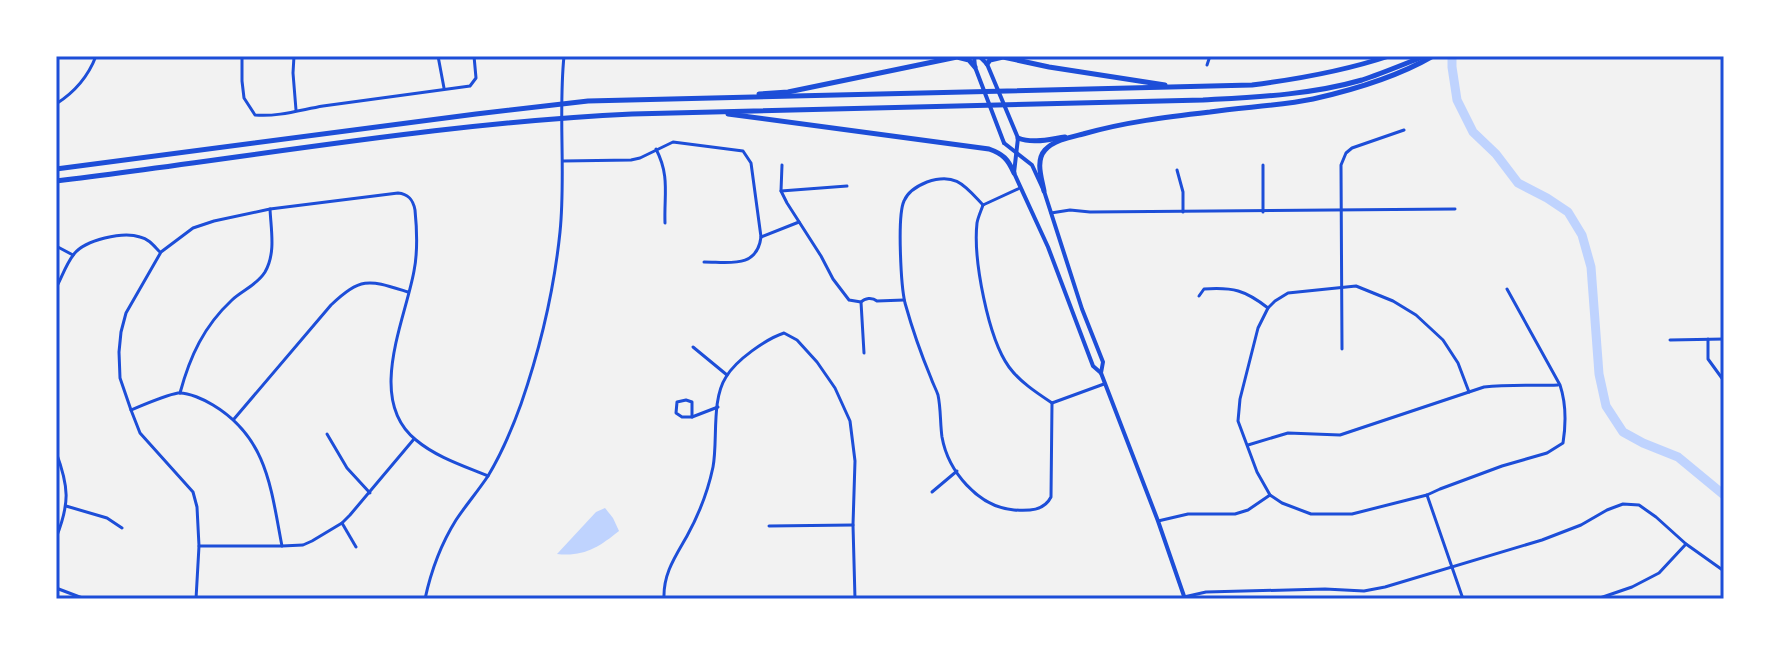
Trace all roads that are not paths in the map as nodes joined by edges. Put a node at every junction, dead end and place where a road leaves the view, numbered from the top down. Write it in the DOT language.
graph roads {
  1 [pos="96,56"];
  2 [pos="242,56"];
  3 [pos="294,56"];
  4 [pos="438,56"];
  5 [pos="474,56"];
  6 [pos="564,56"];
  7 [pos="977,56"];
  8 [pos="1210,56"];
  9 [pos="1389,56"];
  10 [pos="1433,56"];
  11 [pos="1001,57"];
  12 [pos="1422,59"];
  13 [pos="987,64"];
  14 [pos="1207,65"];
  15 [pos="975,67"];
  16 [pos="1181,88"];
  17 [pos="444,89"];
  18 [pos="701,98"];
  19 [pos="56,104"];
  20 [pos="296,110"];
  21 [pos="711,112"];
  22 [pos="1404,130"];
  23 [pos="1068,137"];
  24 [pos="1018,138"];
  25 [pos="656,149"];
  26 [pos="1016,151"];
  27 [pos="563,161"];
  28 [pos="782,165"];
  29 [pos="1263,165"];
  30 [pos="56,169"];
  31 [pos="1177,170"];
  32 [pos="1014,173"];
  33 [pos="56,181"];
  34 [pos="847,186"];
  35 [pos="1020,188"];
  36 [pos="781,191"];
  37 [pos="1044,191"];
  38 [pos="983,205"];
  39 [pos="270,209"];
  40 [pos="1455,209"];
  41 [pos="1340,211"];
  42 [pos="1183,212"];
  43 [pos="1263,212"];
  44 [pos="1051,213"];
  45 [pos="799,222"];
  46 [pos="665,223"];
  47 [pos="761,237"];
  48 [pos="56,246"];
  49 [pos="161,252"];
  50 [pos="73,255"];
  51 [pos="704,262"];
  52 [pos="56,288"];
  53 [pos="1342,289"];
  54 [pos="1507,289"];
  55 [pos="408,292"];
  56 [pos="1199,296"];
  57 [pos="904,300"];
  58 [pos="861,302"];
  59 [pos="1268,308"];
  60 [pos="1708,339"];
  61 [pos="1724,339"];
  62 [pos="1670,340"];
  63 [pos="693,347"];
  64 [pos="1342,349"];
  65 [pos="864,353"];
  66 [pos="1101,373"];
  67 [pos="727,375"];
  68 [pos="1724,381"];
  69 [pos="1105,384"];
  70 [pos="1560,385"];
  71 [pos="1469,392"];
  72 [pos="180,393"];
  73 [pos="1052,403"];
  74 [pos="718,407"];
  75 [pos="131,410"];
  76 [pos="692,417"];
  77 [pos="234,419"];
  78 [pos="327,434"];
  79 [pos="414,439"];
  80 [pos="1248,445"];
  81 [pos="56,452"];
  82 [pos="957,471"];
  83 [pos="488,476"];
  84 [pos="932,492"];
  85 [pos="370,493"];
  86 [pos="1270,495"];
  87 [pos="1427,495"];
  88 [pos="66,506"];
  89 [pos="1158,521"];
  90 [pos="342,523"];
  91 [pos="853,525"];
  92 [pos="769,526"];
  93 [pos="122,528"];
  94 [pos="56,538"];
  95 [pos="1686,544"];
  96 [pos="199,546"];
  97 [pos="282,546"];
  98 [pos="356,547"];
  99 [pos="1452,568"];
  100 [pos="1724,571"];
  101 [pos="56,588"];
  102 [pos="1185,598"];
  103 [pos="85,599"];
  104 [pos="196,599"];
  105 [pos="425,599"];
  106 [pos="664,599"];
  107 [pos="855,599"];
  108 [pos="1175,599"];
  109 [pos="1463,599"];
  110 [pos="1597,599"];
  1 -- 19 [label="street"];
  2 -- 20 [label="street"];
  3 -- 20 [label="street"];
  4 -- 17 [label="street"];
  5 -- 17 [label="street"];
  6 -- 27 [label="street"];
  7 -- 13 [label="main road"];
  7 -- 15 [label="main road"];
  8 -- 14 [label="street"];
  9 -- 16 [label="highway"];
  10 -- 12 [label="highway"];
  11 -- 13 [label="highway"];
  11 -- 16 [label="highway"];
  12 -- 21 [label="highway"];
  12 -- 23 [label="highway"];
  13 -- 24 [label="main road"];
  15 -- 18 [label="highway"];
  15 -- 26 [label="main road"];
  16 -- 18 [label="highway"];
  17 -- 20 [label="street"];
  18 -- 30 [label="highway"];
  21 -- 32 [label="highway"];
  21 -- 33 [label="highway"];
  22 -- 41 [label="street"];
  23 -- 24 [label="highway"];
  23 -- 37 [label="highway"];
  24 -- 26 [label="main road"];
  25 -- 27 [label="street"];
  25 -- 46 [label="street"];
  25 -- 47 [label="street"];
  26 -- 32 [label="main road"];
  26 -- 37 [label="main road"];
  27 -- 83 [label="street"];
  28 -- 36 [label="street"];
  29 -- 43 [label="street"];
  31 -- 42 [label="street"];
  32 -- 35 [label="main road"];
  34 -- 36 [label="street"];
  35 -- 38 [label="street"];
  35 -- 66 [label="main road"];
  36 -- 45 [label="street"];
  37 -- 44 [label="main road"];
  38 -- 57 [label="street"];
  38 -- 73 [label="street"];
  39 -- 49 [label="street"];
  39 -- 55 [label="street"];
  39 -- 72 [label="street"];
  40 -- 41 [label="street"];
  41 -- 43 [label="street"];
  41 -- 53 [label="street"];
  42 -- 43 [label="street"];
  42 -- 44 [label="street"];
  44 -- 66 [label="main road"];
  45 -- 47 [label="street"];
  45 -- 58 [label="street"];
  47 -- 51 [label="street"];
  48 -- 50 [label="street"];
  49 -- 50 [label="street"];
  49 -- 75 [label="street"];
  50 -- 52 [label="street"];
  53 -- 59 [label="street"];
  53 -- 64 [label="street"];
  53 -- 71 [label="street"];
  54 -- 70 [label="street"];
  55 -- 77 [label="street"];
  55 -- 79 [label="street"];
  56 -- 59 [label="street"];
  57 -- 58 [label="street"];
  57 -- 82 [label="street"];
  58 -- 65 [label="street"];
  59 -- 80 [label="street"];
  60 -- 61 [label="street"];
  60 -- 62 [label="street"];
  60 -- 68 [label="street"];
  63 -- 67 [label="street"];
  66 -- 69 [label="main road"];
  67 -- 74 [label="street"];
  67 -- 91 [label="street"];
  69 -- 73 [label="street"];
  69 -- 89 [label="main road"];
  70 -- 71 [label="street"];
  70 -- 87 [label="street"];
  71 -- 80 [label="street"];
  72 -- 75 [label="street"];
  72 -- 77 [label="street"];
  73 -- 82 [label="street"];
  74 -- 76 [label="street"];
  74 -- 106 [label="street"];
  75 -- 96 [label="street"];
  76 -- 76 [label="street"];
  77 -- 97 [label="street"];
  78 -- 85 [label="street"];
  79 -- 83 [label="street"];
  79 -- 85 [label="street"];
  80 -- 86 [label="street"];
  81 -- 88 [label="street"];
  82 -- 84 [label="street"];
  83 -- 105 [label="street"];
  85 -- 90 [label="street"];
  86 -- 87 [label="street"];
  86 -- 89 [label="street"];
  87 -- 99 [label="street"];
  88 -- 93 [label="street"];
  88 -- 94 [label="street"];
  89 -- 102 [label="main road"];
  90 -- 97 [label="street"];
  90 -- 98 [label="street"];
  91 -- 92 [label="street"];
  91 -- 107 [label="street"];
  95 -- 99 [label="street"];
  95 -- 100 [label="street"];
  95 -- 110 [label="street"];
  96 -- 97 [label="street"];
  96 -- 104 [label="street"];
  99 -- 102 [label="street"];
  99 -- 109 [label="street"];
  101 -- 103 [label="street"];
  102 -- 108 [label="street"];
}
